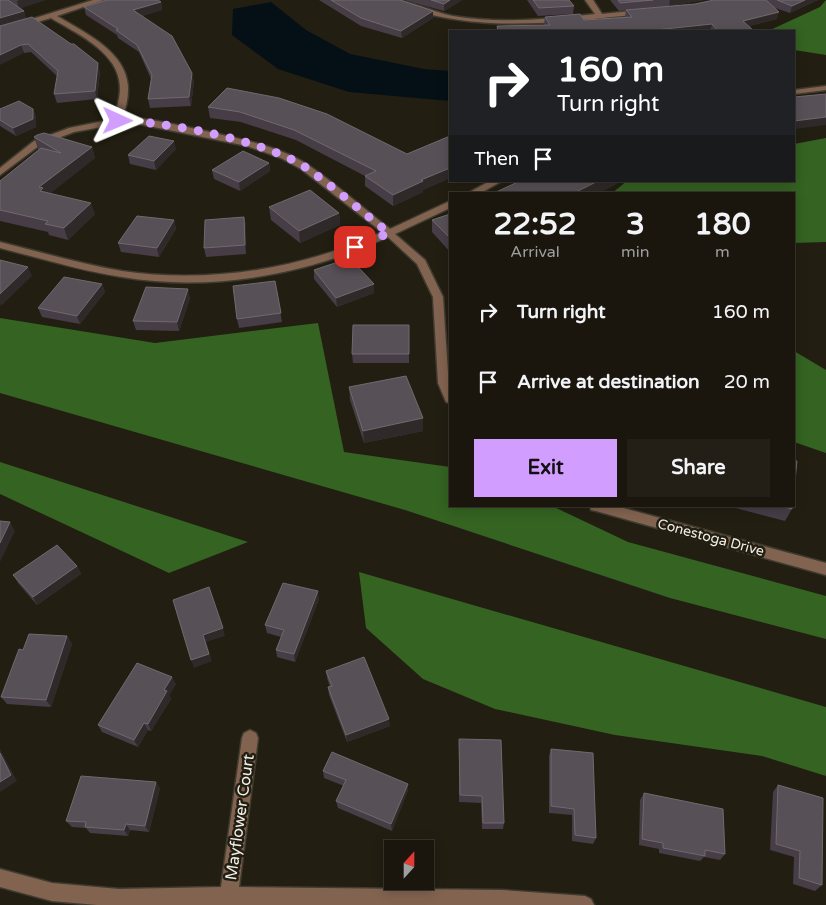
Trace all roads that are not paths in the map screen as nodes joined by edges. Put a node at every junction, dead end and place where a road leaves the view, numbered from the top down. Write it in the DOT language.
graph roads {
  1 [pos="100,0"];
  2 [pos="393,0"];
  3 [pos="589,0"];
  4 [pos="651,12"];
  5 [pos="50,14"];
  6 [pos="600,16"];
  7 [pos="0,32"];
  8 [pos="826,88"];
  9 [pos="795,92"];
  10 [pos="118,121"];
  11 [pos="0,172"];
  12 [pos="496,182"];
  13 [pos="475,192"];
  14 [pos="449,204"];
  15 [pos="389,233"];
  16 [pos="0,245"];
  17 [pos="449,395"];
  18 [pos="600,507"];
  19 [pos="826,569"];
  20 [pos="250,738"];
  21 [pos="0,878"];
  22 [pos="229,896"];
  23 [pos="502,902"];
  24 [pos="585,905"];
  1 -- 5 [label="street"];
  2 -- 6 [label="street"];
  3 -- 6 [label="street"];
  4 -- 6 [label="street"];
  5 -- 7 [label="street"];
  5 -- 10 [label="street"];
  8 -- 9 [label="street"];
  10 -- 11 [label="street"];
  10 -- 15 [label="street"];
  12 -- 13 [label="street"];
  14 -- 15 [label="street"];
  15 -- 16 [label="street"];
  15 -- 17 [label="street"];
  18 -- 19 [label="street, Conestoga Drive"];
  20 -- 22 [label="street, Mayflower Court"];
  21 -- 22 [label="street"];
  22 -- 23 [label="street"];
  23 -- 24 [label="street"];
}
